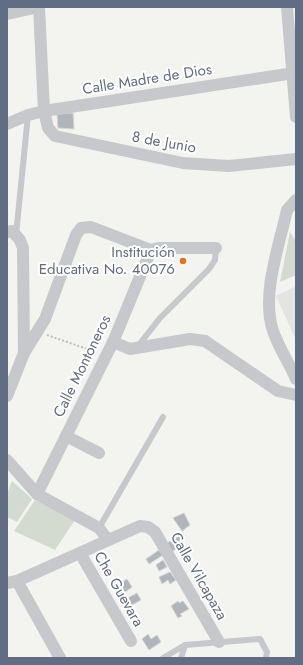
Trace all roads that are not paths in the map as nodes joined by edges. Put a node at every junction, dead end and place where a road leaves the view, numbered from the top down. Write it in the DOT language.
graph roads {
  1 [pos="39,7"];
  2 [pos="287,7"];
  3 [pos="7,14"];
  4 [pos="295,75"];
  5 [pos="44,111"];
  6 [pos="28,115"];
  7 [pos="296,117"];
  8 [pos="7,124"];
  9 [pos="296,159"];
  10 [pos="296,200"];
  11 [pos="11,234"];
  12 [pos="216,248"];
  13 [pos="152,250"];
  14 [pos="113,342"];
  15 [pos="137,348"];
  16 [pos="24,353"];
  17 [pos="295,374"];
  18 [pos="296,394"];
  19 [pos="7,396"];
  20 [pos="163,417"];
  21 [pos="66,436"];
  22 [pos="99,453"];
  23 [pos="7,460"];
  24 [pos="37,494"];
  25 [pos="100,528"];
  26 [pos="108,540"];
  27 [pos="80,553"];
  28 [pos="12,582"];
  29 [pos="131,641"];
  30 [pos="219,642"];
  31 [pos="185,645"];
  32 [pos="60,658"];
  33 [pos="163,658"];
  34 [pos="181,658"];
  35 [pos="266,658"];
  1 -- 3 [label="street"];
  1 -- 5 [label="street, 8 de Junio"];
  2 -- 4 [label="street"];
  4 -- 5 [label="street, Calle Madre de Dios"];
  4 -- 7 [label="street"];
  5 -- 6 [label="street, Calle Madre de Dios"];
  5 -- 9 [label="street, 8 de Junio"];
  6 -- 8 [label="street, Calle Madre de Dios"];
  6 -- 11 [label="lane"];
  10 -- 17 [label="street"];
  11 -- 16 [label="street"];
  12 -- 13 [label="street"];
  12 -- 15 [label="lane"];
  13 -- 14 [label="street, Calle Montoneros"];
  13 -- 16 [label="street"];
  14 -- 15 [label="street"];
  14 -- 21 [label="street, Calle Montoneros"];
  15 -- 18 [label="street"];
  16 -- 19 [label="street"];
  20 -- 25 [label="lane"];
  21 -- 22 [label="street"];
  21 -- 24 [label="street, Calle Montoneros"];
  23 -- 24 [label="street"];
  24 -- 25 [label="street"];
  25 -- 26 [label="street"];
  26 -- 27 [label="street"];
  26 -- 30 [label="street, Calle Vilcapaza"];
  27 -- 28 [label="street"];
  27 -- 29 [label="street, Che Guevara"];
  28 -- 32 [label="street"];
  30 -- 31 [label="lane"];
  30 -- 35 [label="lane"];
  31 -- 33 [label="lane"];
  31 -- 34 [label="lane"];
}
